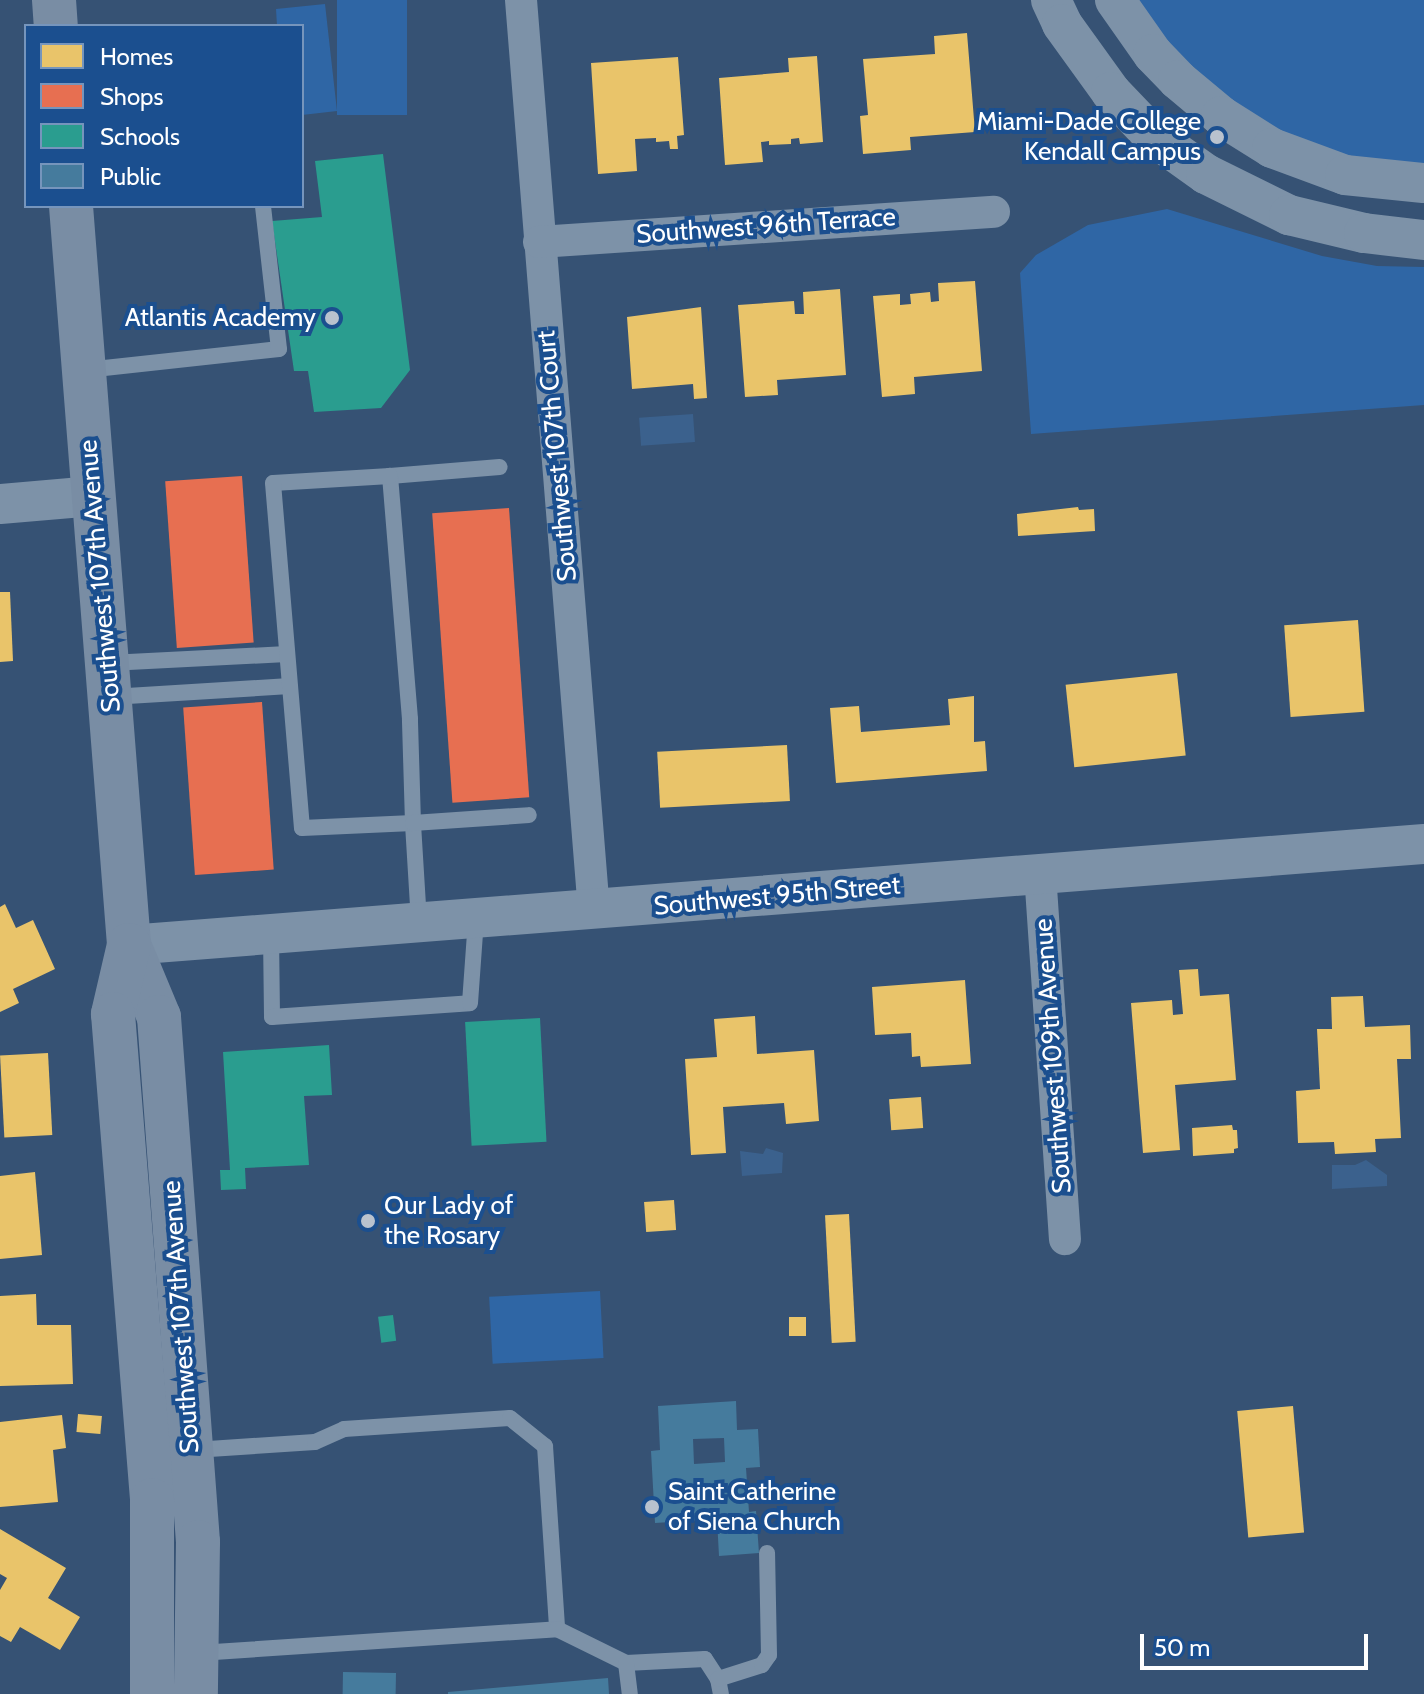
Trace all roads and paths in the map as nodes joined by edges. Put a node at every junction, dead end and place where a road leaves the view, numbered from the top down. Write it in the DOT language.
graph roads {
  1 [pos="54,0"];
  2 [pos="521,0"];
  3 [pos="1051,0"];
  4 [pos="1115,0"];
  5 [pos="56,24"];
  6 [pos="1424,183"];
  7 [pos="71,208"];
  8 [pos="263,208"];
  9 [pos="994,212"];
  10 [pos="1424,240"];
  11 [pos="539,242"];
  12 [pos="84,371"];
  13 [pos="500,467"];
  14 [pos="390,476"];
  15 [pos="94,496"];
  16 [pos="0,504"];
  17 [pos="287,654"];
  18 [pos="108,680"];
  19 [pos="290,686"];
  20 [pos="529,815"];
  21 [pos="413,823"];
  22 [pos="1424,844"];
  23 [pos="1040,873"];
  24 [pos="594,911"];
  25 [pos="476,919"];
  26 [pos="419,923"];
  27 [pos="271,934"];
  28 [pos="129,945"];
  29 [pos="1065,1239"];
  30 [pos="170,1451"];
  31 [pos="767,1553"];
  32 [pos="557,1629"];
  33 [pos="626,1663"];
  34 [pos="175,1667"];
  35 [pos="720,1687"];
  36 [pos="630,1694"];
  1 -- 5 [label="main road"];
  2 -- 11 [label="street, Southwest 107th Court"];
  3 -- 10 [label="street"];
  4 -- 6 [label="street"];
  7 -- 12 [label="main road, Southwest 107th Avenue"];
  8 -- 12 [label="lane"];
  9 -- 11 [label="street, Southwest 96th Terrace"];
  11 -- 24 [label="street, Southwest 107th Court"];
  12 -- 15 [label="main road, Southwest 107th Avenue"];
  13 -- 14 [label="lane"];
  14 -- 17 [label="lane"];
  14 -- 21 [label="lane"];
  15 -- 16 [label="street"];
  15 -- 18 [label="main road, Southwest 107th Avenue"];
  17 -- 18 [label="lane"];
  17 -- 19 [label="lane"];
  18 -- 19 [label="lane"];
  18 -- 28 [label="main road, Southwest 107th Avenue"];
  19 -- 21 [label="lane"];
  20 -- 21 [label="lane"];
  21 -- 26 [label="lane"];
  22 -- 23 [label="street, Southwest 95th Street"];
  23 -- 24 [label="street, Southwest 95th Street"];
  23 -- 29 [label="street, Southwest 109th Avenue"];
  24 -- 25 [label="street, Southwest 95th Street"];
  25 -- 26 [label="street, Southwest 95th Street"];
  25 -- 27 [label="lane"];
  26 -- 27 [label="street, Southwest 95th Street"];
  27 -- 28 [label="street, Southwest 95th Street"];
  28 -- 30 [label="main road, Southwest 107th Avenue"];
  30 -- 32 [label="lane"];
  30 -- 34 [label="main road, Southwest 107th Avenue"];
  31 -- 35 [label="lane"];
  32 -- 33 [label="lane"];
  32 -- 34 [label="lane"];
  33 -- 35 [label="lane"];
  33 -- 36 [label="lane"];
}
